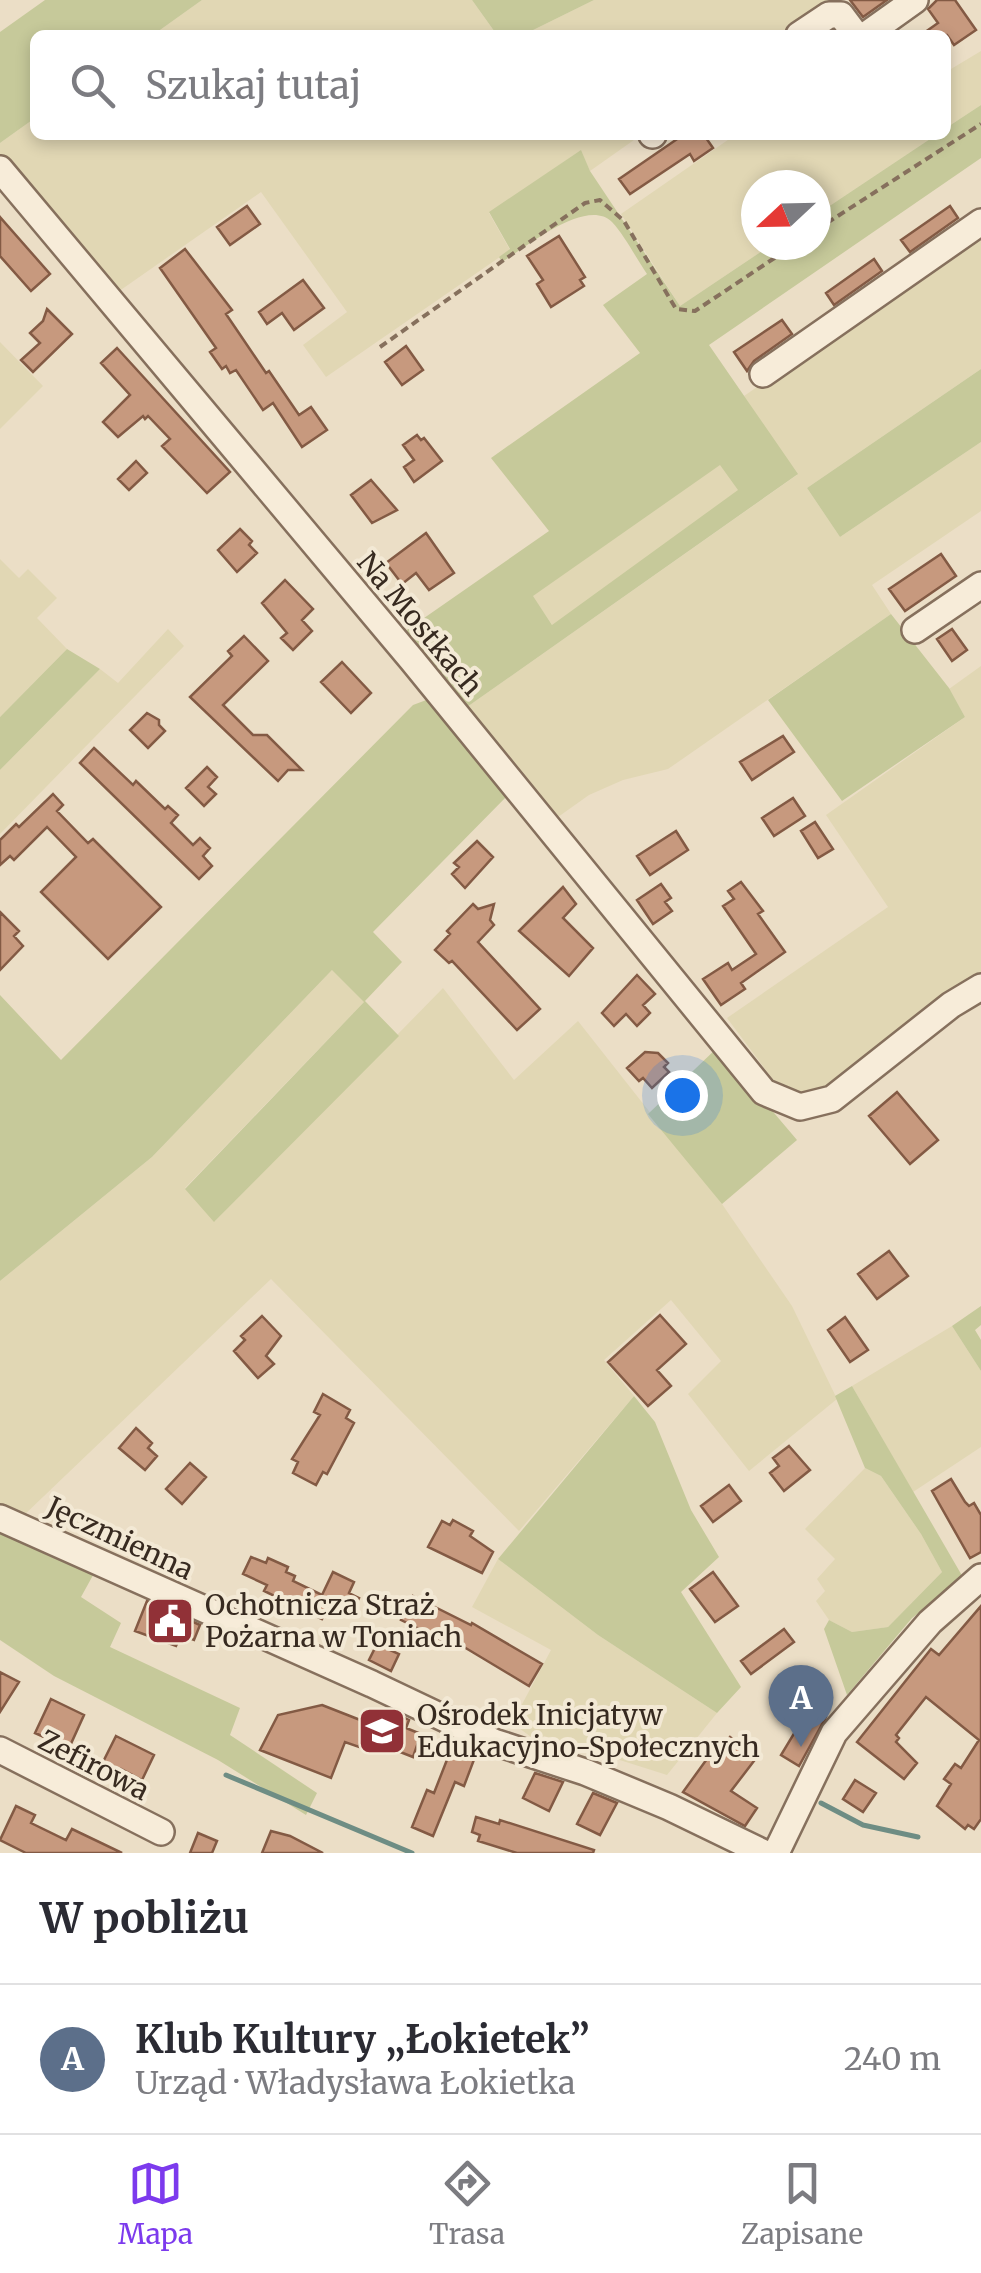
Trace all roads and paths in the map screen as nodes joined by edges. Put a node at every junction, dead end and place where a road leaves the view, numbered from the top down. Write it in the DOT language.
graph roads {
  1 [pos="916,0"];
  2 [pos="808,30"];
  3 [pos="852,30"];
  4 [pos="872,30"];
  5 [pos="981,124"];
  6 [pos="0,169"];
  7 [pos="831,220"];
  8 [pos="981,222"];
  9 [pos="771,260"];
  10 [pos="380,347"];
  11 [pos="763,374"];
  12 [pos="981,585"];
  13 [pos="915,630"];
  14 [pos="981,987"];
  15 [pos="0,1518"];
  16 [pos="981,1577"];
  17 [pos="0,1750"];
  18 [pos="161,1832"];
  19 [pos="764,1853"];
  20 [pos="776,1853"];
  1 -- 4 [label="street"];
  2 -- 3 [label="street"];
  5 -- 7 [label="path"];
  6 -- 14 [label="street, Na Mostkach"];
  8 -- 11 [label="street"];
  9 -- 10 [label="path"];
  12 -- 13 [label="street"];
  15 -- 19 [label="street, Jęczmienna"];
  16 -- 20 [label="street"];
  17 -- 18 [label="street, Zefirowa"];
}
